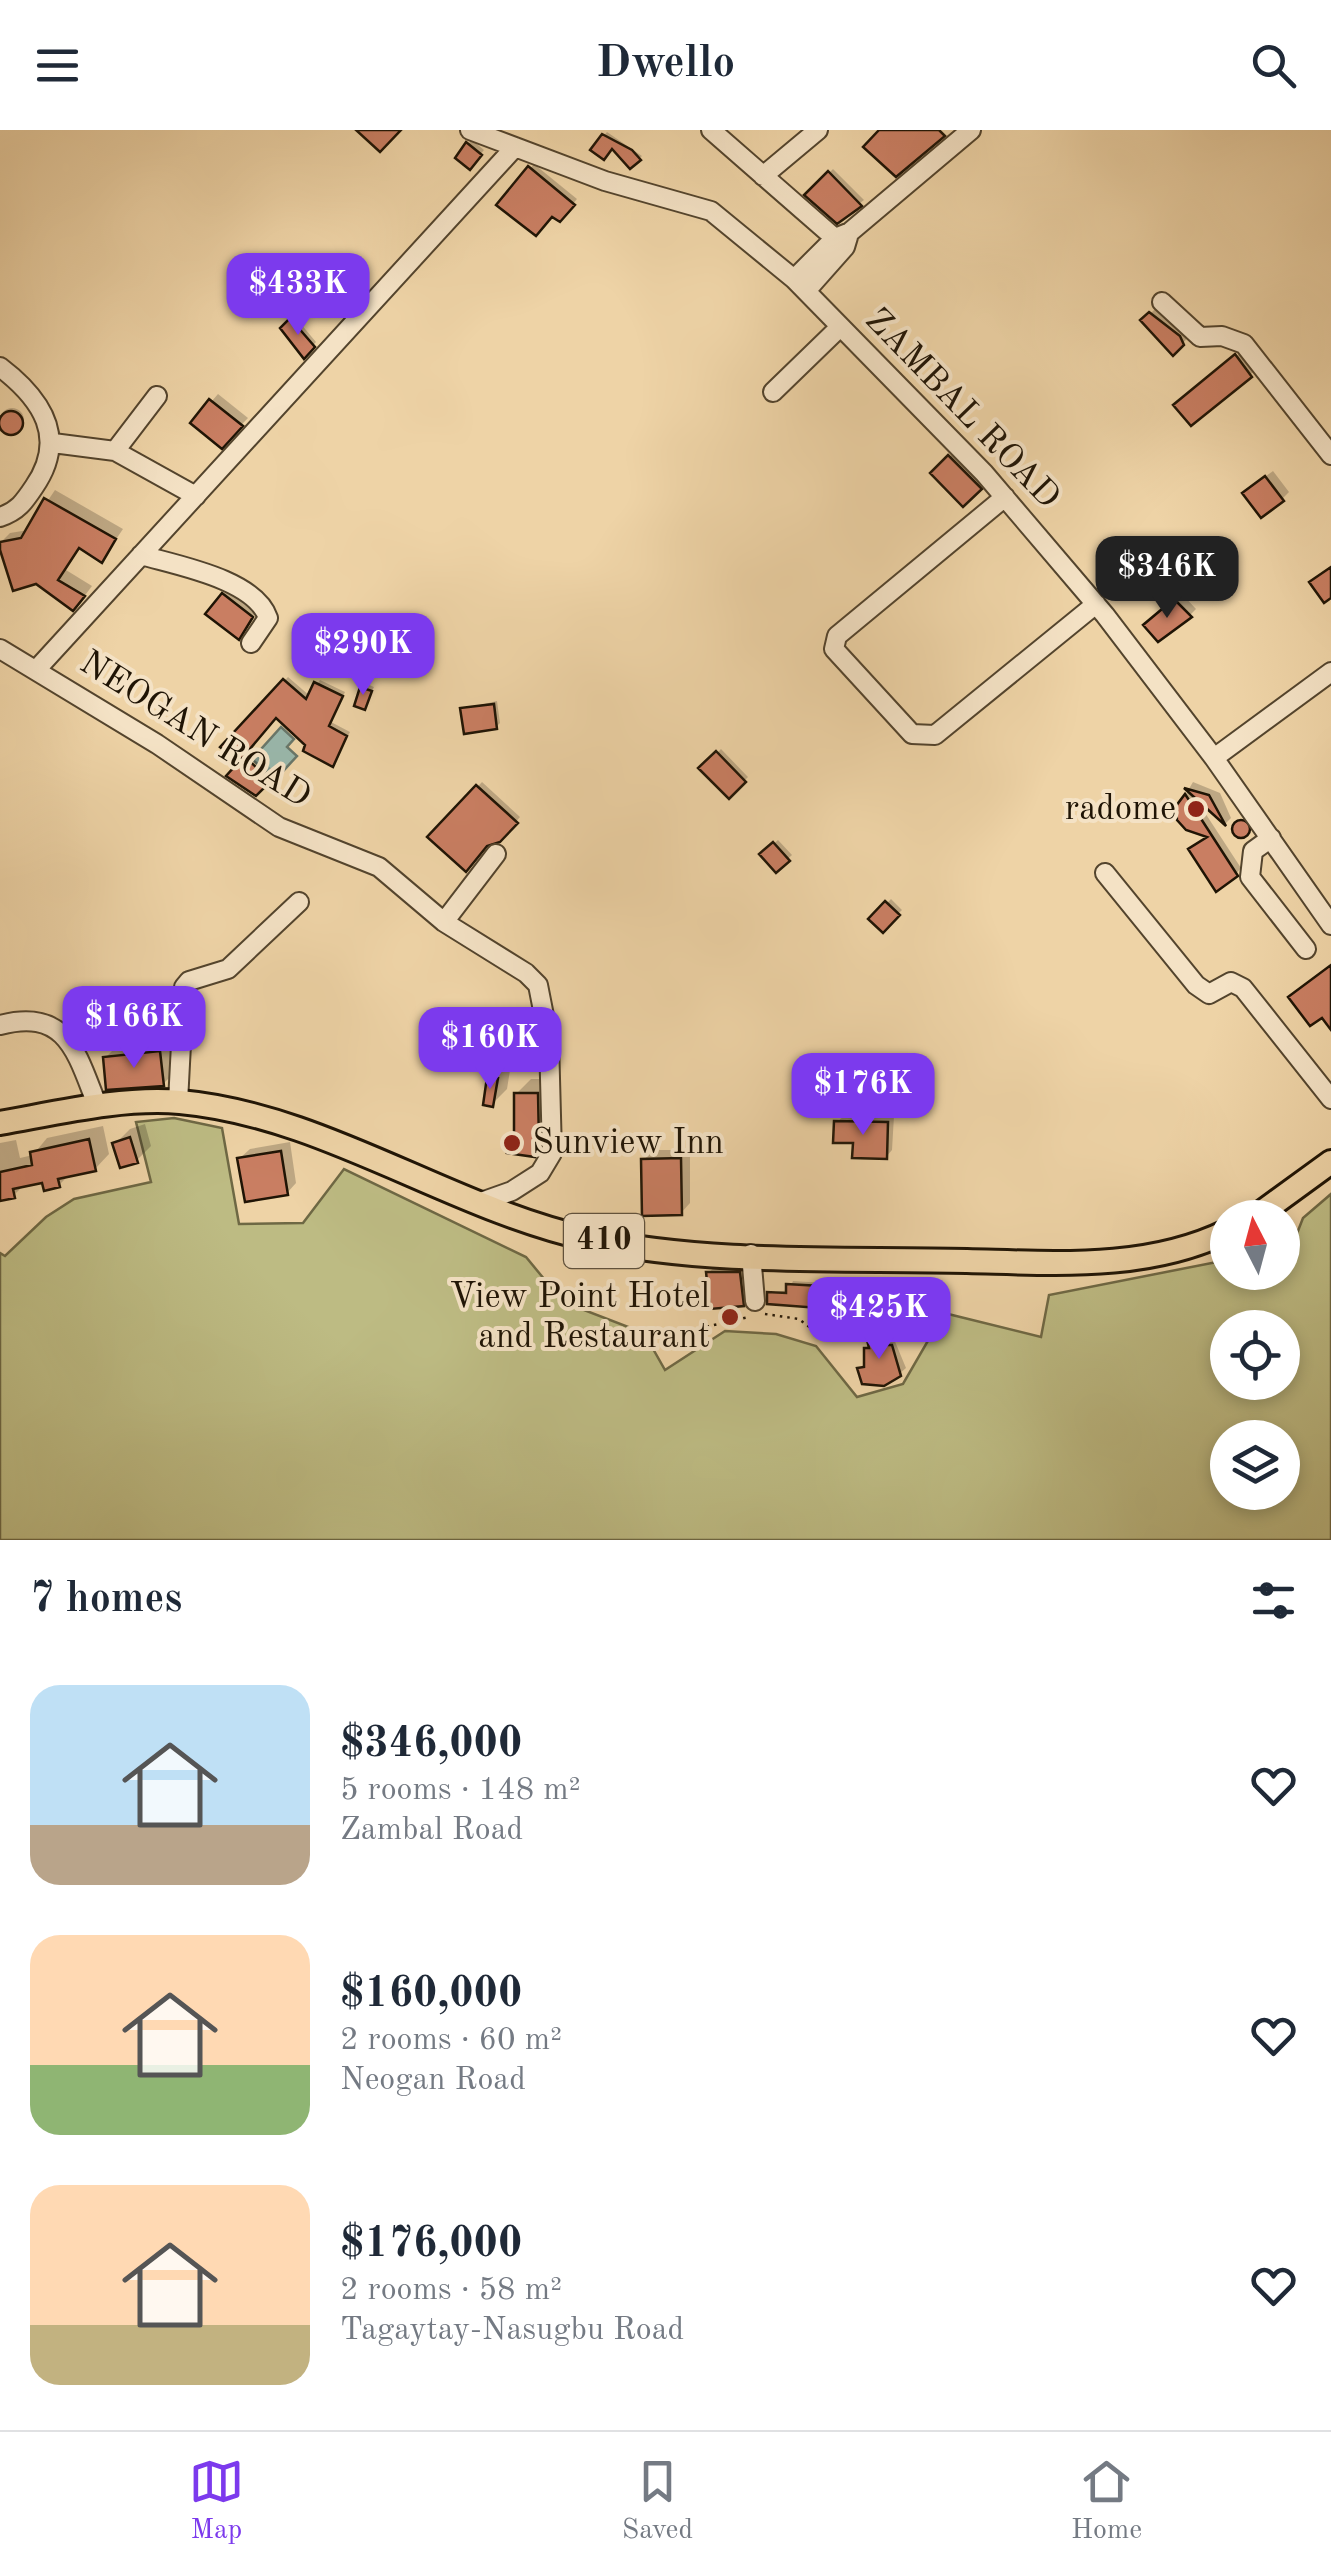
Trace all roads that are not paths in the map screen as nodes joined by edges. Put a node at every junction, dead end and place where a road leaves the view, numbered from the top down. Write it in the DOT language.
graph roads {
  1 [pos="470,130"];
  2 [pos="711,130"];
  3 [pos="818,130"];
  4 [pos="971,130"];
  5 [pos="515,147"];
  6 [pos="763,176"];
  7 [pos="843,239"];
  8 [pos="800,285"];
  9 [pos="1162,302"];
  10 [pos="840,327"];
  11 [pos="0,367"];
  12 [pos="774,392"];
  13 [pos="157,396"];
  14 [pos="53,443"];
  15 [pos="115,451"];
  16 [pos="1331,455"];
  17 [pos="196,496"];
  18 [pos="1005,497"];
  19 [pos="0,518"];
  20 [pos="140,555"];
  21 [pos="1096,604"];
  22 [pos="251,642"];
  23 [pos="0,649"];
  24 [pos="36,670"];
  25 [pos="1331,672"];
  26 [pos="1214,758"];
  27 [pos="1272,838"];
  28 [pos="496,854"];
  29 [pos="1105,873"];
  30 [pos="299,902"];
  31 [pos="444,922"];
  32 [pos="1331,926"];
  33 [pos="1306,949"];
  34 [pos="0,1025"];
  35 [pos="1331,1099"];
  36 [pos="178,1102"];
  37 [pos="98,1108"];
  38 [pos="0,1124"];
  39 [pos="1331,1162"];
  40 [pos="1279,1200"];
  41 [pos="481,1202"];
  42 [pos="1210,1237"];
  43 [pos="752,1254"];
  44 [pos="760,1307"];
  1 -- 5 [label="street, ZAMBAL ROAD"];
  2 -- 6 [label="street"];
  3 -- 6 [label="street"];
  4 -- 7 [label="street"];
  5 -- 8 [label="street, ZAMBAL ROAD"];
  5 -- 17 [label="street"];
  6 -- 7 [label="street"];
  7 -- 8 [label="street"];
  8 -- 10 [label="street, ZAMBAL ROAD"];
  9 -- 16 [label="street"];
  10 -- 12 [label="street"];
  10 -- 18 [label="street, ZAMBAL ROAD"];
  11 -- 14 [label="street"];
  13 -- 15 [label="street"];
  14 -- 15 [label="street"];
  14 -- 19 [label="street"];
  15 -- 17 [label="street"];
  17 -- 20 [label="street"];
  18 -- 21 [label="street, ZAMBAL ROAD"];
  18 -- 21 [label="street"];
  20 -- 22 [label="street"];
  20 -- 24 [label="street"];
  21 -- 26 [label="street, ZAMBAL ROAD"];
  23 -- 24 [label="street, NEOGAN ROAD"];
  24 -- 31 [label="street, NEOGAN ROAD"];
  25 -- 26 [label="street"];
  26 -- 27 [label="street, ZAMBAL ROAD"];
  27 -- 32 [label="street, ZAMBAL ROAD"];
  27 -- 33 [label="street"];
  28 -- 31 [label="street"];
  29 -- 35 [label="street"];
  30 -- 36 [label="street"];
  31 -- 41 [label="street, NEOGAN ROAD"];
  34 -- 37 [label="street"];
  36 -- 37 [label="main road, 410"];
  36 -- 41 [label="main road, 410"];
  37 -- 38 [label="main road, 410"];
  39 -- 40 [label="main road"];
  41 -- 43 [label="main road, 410"];
  42 -- 43 [label="main road, 410"];
  43 -- 44 [label="street"];
}
